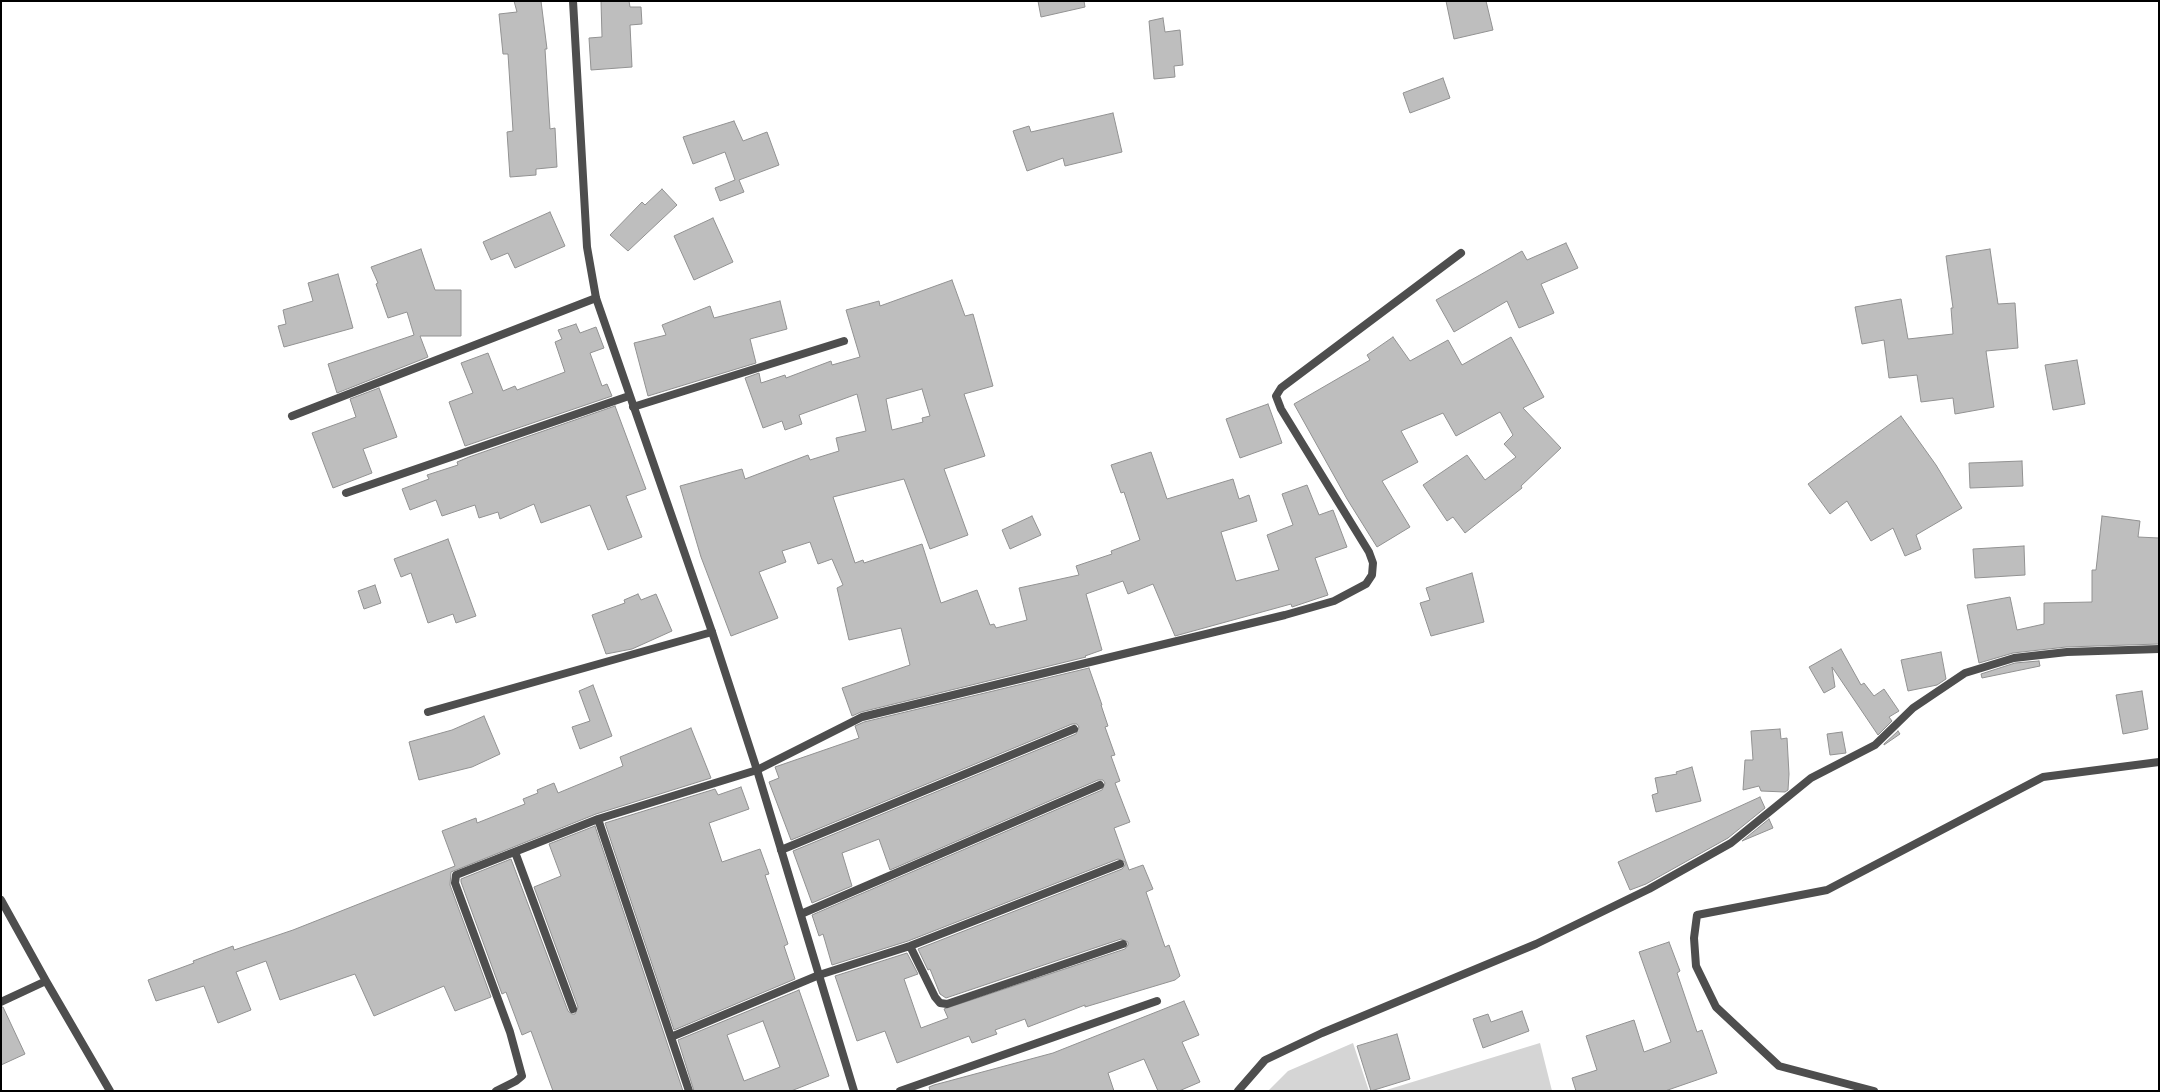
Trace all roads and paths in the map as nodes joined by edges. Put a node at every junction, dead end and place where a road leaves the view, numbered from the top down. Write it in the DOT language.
graph roads {
  1 [pos="573,1"];
  2 [pos="1460,253"];
  3 [pos="596,298"];
  4 [pos="844,341"];
  5 [pos="630,396"];
  6 [pos="633,407"];
  7 [pos="292,416"];
  8 [pos="346,493"];
  9 [pos="712,632"];
  10 [pos="2159,649"];
  11 [pos="428,712"];
  12 [pos="1074,728"];
  13 [pos="2159,762"];
  14 [pos="757,770"];
  15 [pos="1100,785"];
  16 [pos="598,819"];
  17 [pos="781,850"];
  18 [pos="515,852"];
  19 [pos="1120,864"];
  20 [pos="1,900"];
  21 [pos="801,914"];
  22 [pos="1123,944"];
  23 [pos="910,946"];
  24 [pos="819,975"];
  25 [pos="46,982"];
  26 [pos="1157,1001"];
  27 [pos="1,1002"];
  28 [pos="573,1009"];
  29 [pos="671,1037"];
  30 [pos="110,1091"];
  31 [pos="496,1091"];
  32 [pos="689,1091"];
  33 [pos="854,1091"];
  34 [pos="900,1091"];
  35 [pos="1238,1091"];
  36 [pos="1874,1091"];
  1 -- 3 [label="street"];
  2 -- 14 [label="street"];
  3 -- 5 [label="street"];
  3 -- 7 [label="street"];
  4 -- 6 [label="street"];
  5 -- 6 [label="street"];
  5 -- 8 [label="street"];
  6 -- 9 [label="street"];
  9 -- 11 [label="street"];
  9 -- 14 [label="street"];
  10 -- 35 [label="street"];
  12 -- 17 [label="street"];
  13 -- 36 [label="street"];
  14 -- 16 [label="street"];
  14 -- 17 [label="street"];
  15 -- 21 [label="street"];
  16 -- 18 [label="street"];
  16 -- 29 [label="street"];
  17 -- 21 [label="street"];
  18 -- 28 [label="street"];
  18 -- 31 [label="street"];
  19 -- 23 [label="street"];
  20 -- 25 [label="street"];
  21 -- 24 [label="street"];
  22 -- 23 [label="street"];
  23 -- 24 [label="street"];
  24 -- 29 [label="street"];
  24 -- 33 [label="street"];
  25 -- 27 [label="street"];
  25 -- 30 [label="street"];
  26 -- 34 [label="street"];
  29 -- 32 [label="street"];
}
